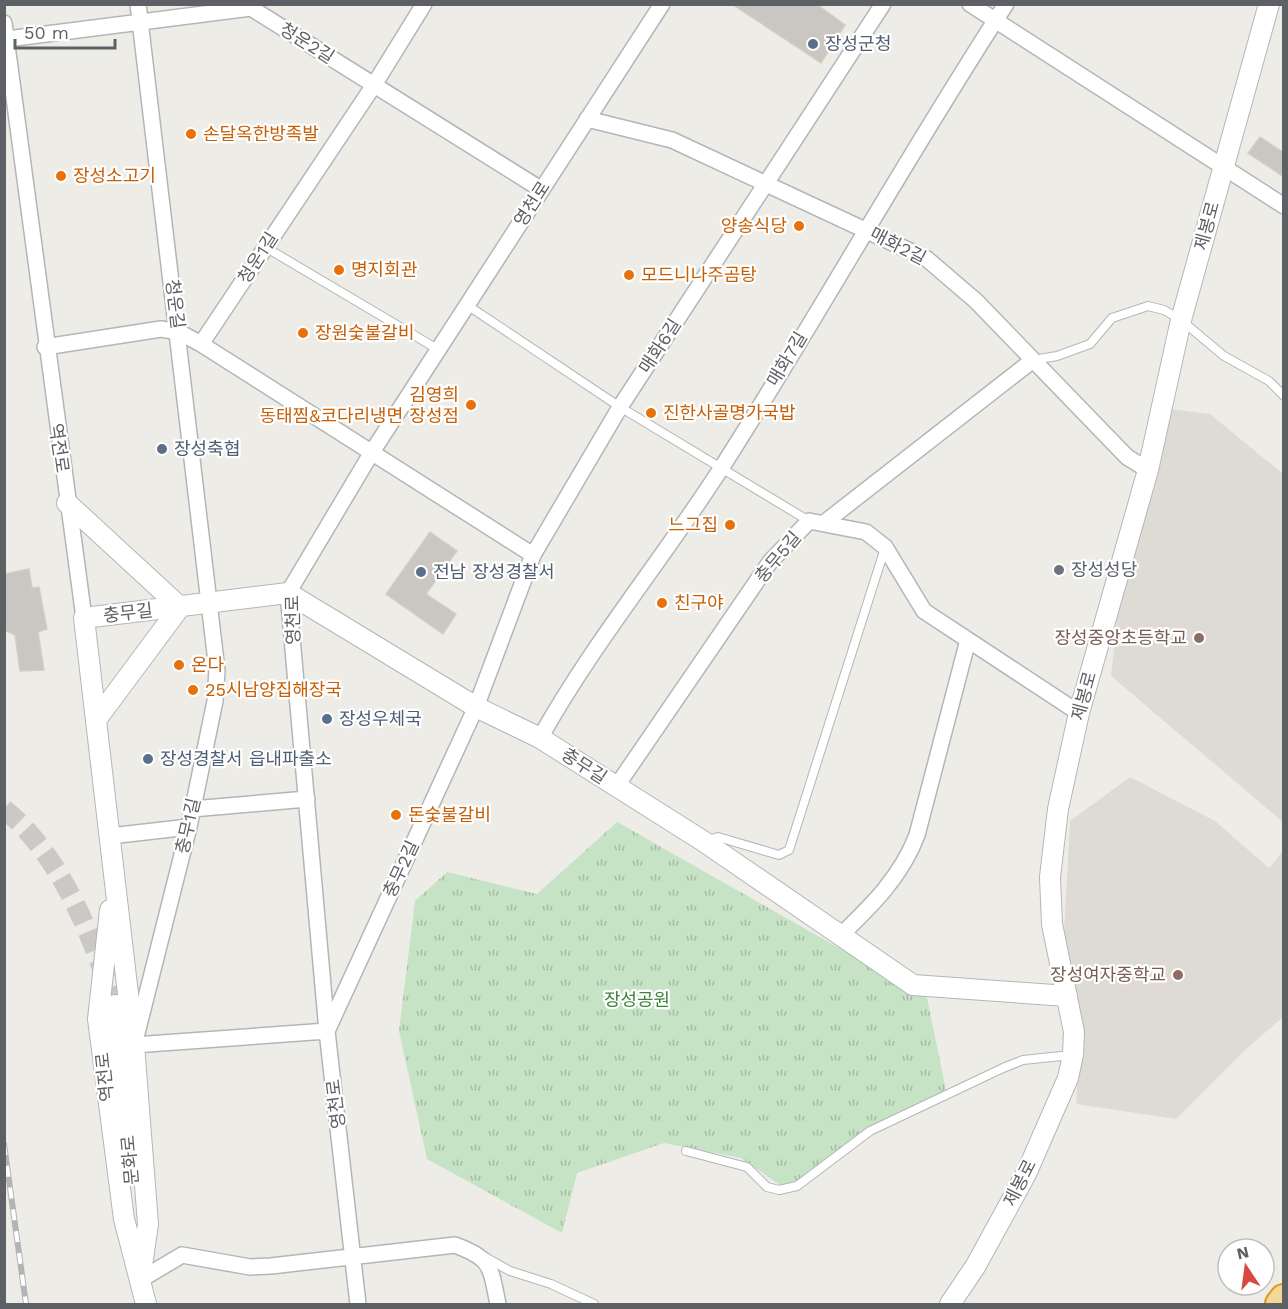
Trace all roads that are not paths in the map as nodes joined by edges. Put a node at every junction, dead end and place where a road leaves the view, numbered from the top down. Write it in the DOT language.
graph roads {
  1 [pos="138,4"];
  2 [pos="424,4"];
  3 [pos="883,4"];
  4 [pos="970,4"];
  5 [pos="1006,4"];
  6 [pos="1269,4"];
  7 [pos="654,7"];
  8 [pos="995,21"];
  9 [pos="140,23"];
  10 [pos="5,28"];
  11 [pos="374,85"];
  12 [pos="587,119"];
  13 [pos="1222,167"];
  14 [pos="765,184"];
  15 [pos="542,190"];
  16 [pos="1284,206"];
  17 [pos="866,230"];
  18 [pos="265,247"];
  19 [pos="467,306"];
  20 [pos="1181,320"];
  21 [pos="179,333"];
  22 [pos="201,344"];
  23 [pos="45,346"];
  24 [pos="439,351"];
  25 [pos="1033,360"];
  26 [pos="1284,396"];
  27 [pos="620,407"];
  28 [pos="372,452"];
  29 [pos="721,468"];
  30 [pos="1148,470"];
  31 [pos="67,503"];
  32 [pos="817,522"];
  33 [pos="885,547"];
  34 [pos="533,555"];
  35 [pos="288,593"];
  36 [pos="212,603"];
  37 [pos="180,608"];
  38 [pos="84,618"];
  39 [pos="968,640"];
  40 [pos="476,707"];
  41 [pos="1079,713"];
  42 [pos="96,720"];
  43 [pos="540,738"];
  44 [pos="616,787"];
  45 [pos="306,800"];
  46 [pos="192,809"];
  47 [pos="189,827"];
  48 [pos="110,836"];
  49 [pos="703,841"];
  50 [pos="114,872"];
  51 [pos="841,935"];
  52 [pos="1066,996"];
  53 [pos="115,1005"];
  54 [pos="327,1031"];
  55 [pos="134,1045"];
  56 [pos="1074,1055"];
  57 [pos="686,1151"];
  58 [pos="479,1254"];
  59 [pos="354,1255"];
  60 [pos="141,1280"];
  61 [pos="1284,1299"];
  62 [pos="146,1305"];
  63 [pos="358,1305"];
  64 [pos="498,1305"];
  65 [pos="594,1305"];
  66 [pos="950,1305"];
  67 [pos="1280,1305"];
  1 -- 9 [label="street, 청운길"];
  2 -- 11 [label="street, 청운1길"];
  3 -- 14 [label="street, 매화6길"];
  4 -- 8 [label="street"];
  5 -- 8 [label="street, 매화7길"];
  6 -- 13 [label="street, 제봉로"];
  7 -- 12 [label="street, 영천로"];
  8 -- 13 [label="street"];
  8 -- 17 [label="street, 매화7길"];
  9 -- 10 [label="street, 청운2길"];
  9 -- 11 [label="street, 청운2길"];
  9 -- 21 [label="street, 청운길"];
  10 -- 23 [label="street, 역전로"];
  11 -- 15 [label="street, 청운2길"];
  11 -- 18 [label="street, 청운1길"];
  12 -- 14 [label="street, 매화2길"];
  12 -- 15 [label="street, 영천로"];
  13 -- 16 [label="street"];
  13 -- 20 [label="street, 제봉로"];
  14 -- 17 [label="street, 매화2길"];
  14 -- 27 [label="street, 매화6길"];
  15 -- 19 [label="street, 영천로"];
  17 -- 25 [label="street, 매화2길"];
  17 -- 29 [label="street, 매화7길"];
  18 -- 22 [label="street, 청운1길"];
  18 -- 24 [label="lane"];
  19 -- 24 [label="street, 영천로"];
  19 -- 27 [label="lane"];
  20 -- 25 [label="lane"];
  20 -- 26 [label="lane"];
  20 -- 30 [label="street, 제봉로"];
  21 -- 22 [label="street"];
  21 -- 23 [label="street"];
  21 -- 36 [label="street, 청운길"];
  22 -- 28 [label="street"];
  23 -- 31 [label="street, 역전로"];
  24 -- 28 [label="street, 영천로"];
  25 -- 30 [label="street, 매화2길"];
  25 -- 32 [label="street"];
  27 -- 29 [label="lane"];
  27 -- 34 [label="street, 매화6길"];
  28 -- 34 [label="street"];
  28 -- 35 [label="street, 영천로"];
  29 -- 32 [label="lane"];
  29 -- 43 [label="street, 매화7길"];
  30 -- 41 [label="street, 제봉로"];
  31 -- 37 [label="street"];
  31 -- 38 [label="street, 역전로"];
  32 -- 33 [label="street, 충무5길"];
  32 -- 44 [label="street, 충무5길"];
  33 -- 39 [label="street, 충무5길"];
  33 -- 49 [label="lane"];
  34 -- 40 [label="street, 매화6길"];
  35 -- 36 [label="street, 충무길"];
  35 -- 40 [label="street, 충무길"];
  35 -- 45 [label="street, 영천로"];
  36 -- 37 [label="street, 충무길"];
  36 -- 46 [label="street, 충무1길"];
  37 -- 38 [label="street, 충무길"];
  37 -- 42 [label="street"];
  38 -- 42 [label="street, 역전로"];
  39 -- 41 [label="street, 충무5길"];
  39 -- 51 [label="street"];
  40 -- 43 [label="street, 충무길"];
  40 -- 54 [label="street, 충무2길"];
  41 -- 52 [label="street, 제봉로"];
  42 -- 48 [label="street, 역전로"];
  43 -- 44 [label="street, 충무길"];
  44 -- 49 [label="street, 충무길"];
  45 -- 46 [label="street"];
  45 -- 54 [label="street, 영천로"];
  46 -- 47 [label="street, 충무1길"];
  47 -- 48 [label="street"];
  47 -- 55 [label="street, 충무1길"];
  48 -- 50 [label="street, 역전로"];
  49 -- 51 [label="street, 충무길"];
  50 -- 55 [label="street, 역전로"];
  50 -- 60 [label="street, 역전로"];
  51 -- 52 [label="street, 충무길"];
  52 -- 56 [label="street, 제봉로"];
  53 -- 60 [label="street, 문화로"];
  54 -- 55 [label="street"];
  54 -- 59 [label="street, 영천로"];
  55 -- 60 [label="street, 역전로"];
  56 -- 57 [label="lane"];
  56 -- 66 [label="street, 제봉로"];
  58 -- 59 [label="street"];
  58 -- 64 [label="street"];
  58 -- 65 [label="lane"];
  59 -- 60 [label="street"];
  59 -- 63 [label="street, 영천로"];
  60 -- 62 [label="street, 역전로"];
  61 -- 67 [label="highway"];
}
